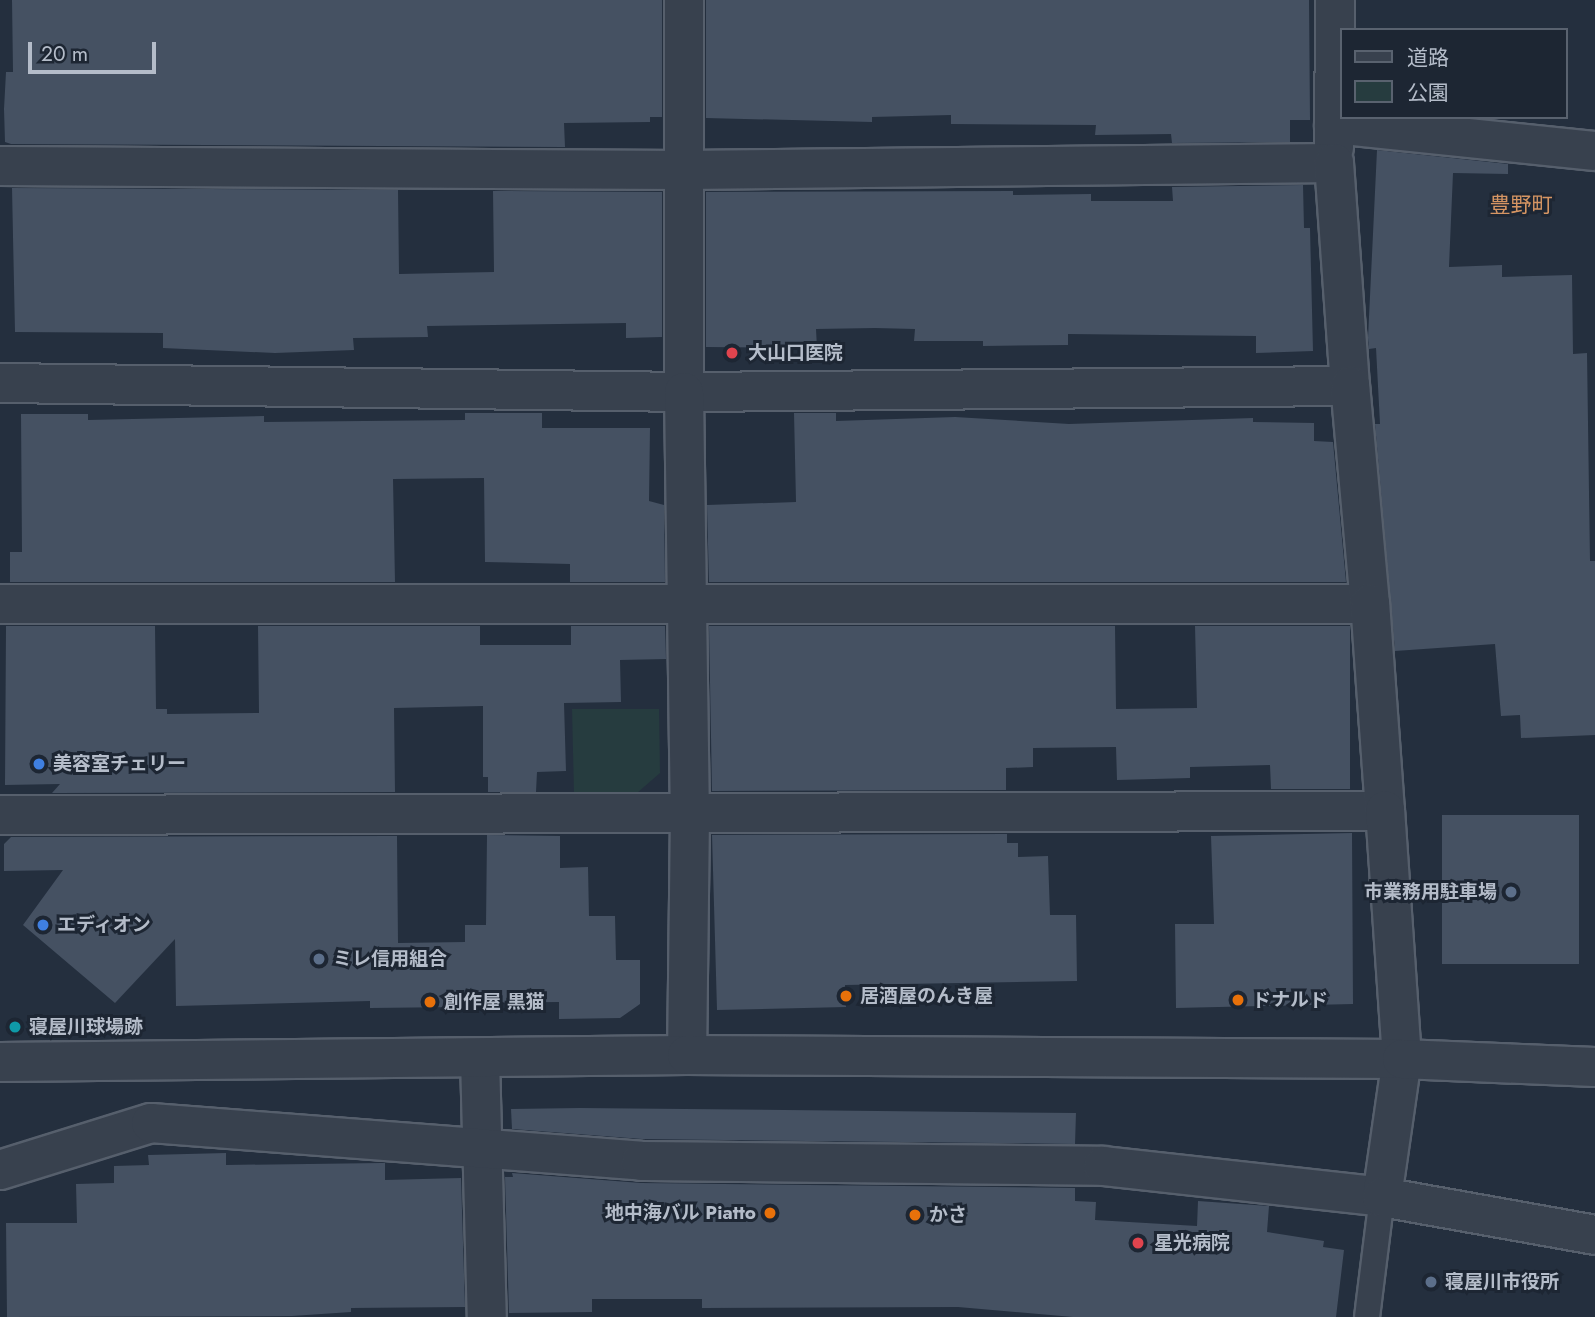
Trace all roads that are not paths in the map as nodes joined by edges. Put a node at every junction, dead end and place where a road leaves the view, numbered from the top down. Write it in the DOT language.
graph roads {
  1 [pos="684,0"];
  2 [pos="1335,0"];
  3 [pos="1334,124"];
  4 [pos="1595,150"];
  5 [pos="1335,163"];
  6 [pos="0,166"];
  7 [pos="684,170"];
  8 [pos="0,383"];
  9 [pos="1350,386"];
  10 [pos="684,392"];
  11 [pos="0,604"];
  12 [pos="1370,604"];
  13 [pos="687,606"];
  14 [pos="1385,811"];
  15 [pos="690,814"];
  16 [pos="0,815"];
  17 [pos="687,1055"];
  18 [pos="480,1058"];
  19 [pos="1402,1059"];
  20 [pos="0,1062"];
  21 [pos="1595,1067"];
  22 [pos="483,1149"];
  23 [pos="0,1170"];
  24 [pos="1382,1197"];
  25 [pos="1595,1235"];
  26 [pos="487,1317"];
  27 [pos="1367,1317"];
  1 -- 7 [label="street"];
  2 -- 3 [label="street"];
  3 -- 4 [label="street"];
  3 -- 5 [label="street"];
  5 -- 7 [label="street"];
  5 -- 9 [label="street"];
  6 -- 7 [label="street"];
  7 -- 10 [label="street"];
  8 -- 10 [label="street"];
  9 -- 10 [label="street"];
  9 -- 12 [label="street"];
  10 -- 13 [label="street"];
  11 -- 13 [label="street"];
  12 -- 13 [label="street"];
  12 -- 14 [label="street"];
  13 -- 15 [label="street"];
  14 -- 15 [label="street"];
  14 -- 19 [label="street"];
  15 -- 16 [label="street"];
  15 -- 17 [label="street"];
  17 -- 18 [label="street"];
  17 -- 19 [label="street"];
  18 -- 20 [label="street"];
  18 -- 22 [label="street"];
  19 -- 21 [label="street"];
  19 -- 24 [label="street"];
  22 -- 23 [label="street"];
  22 -- 24 [label="street"];
  22 -- 26 [label="street"];
  24 -- 25 [label="street"];
  24 -- 27 [label="lane"];
}
